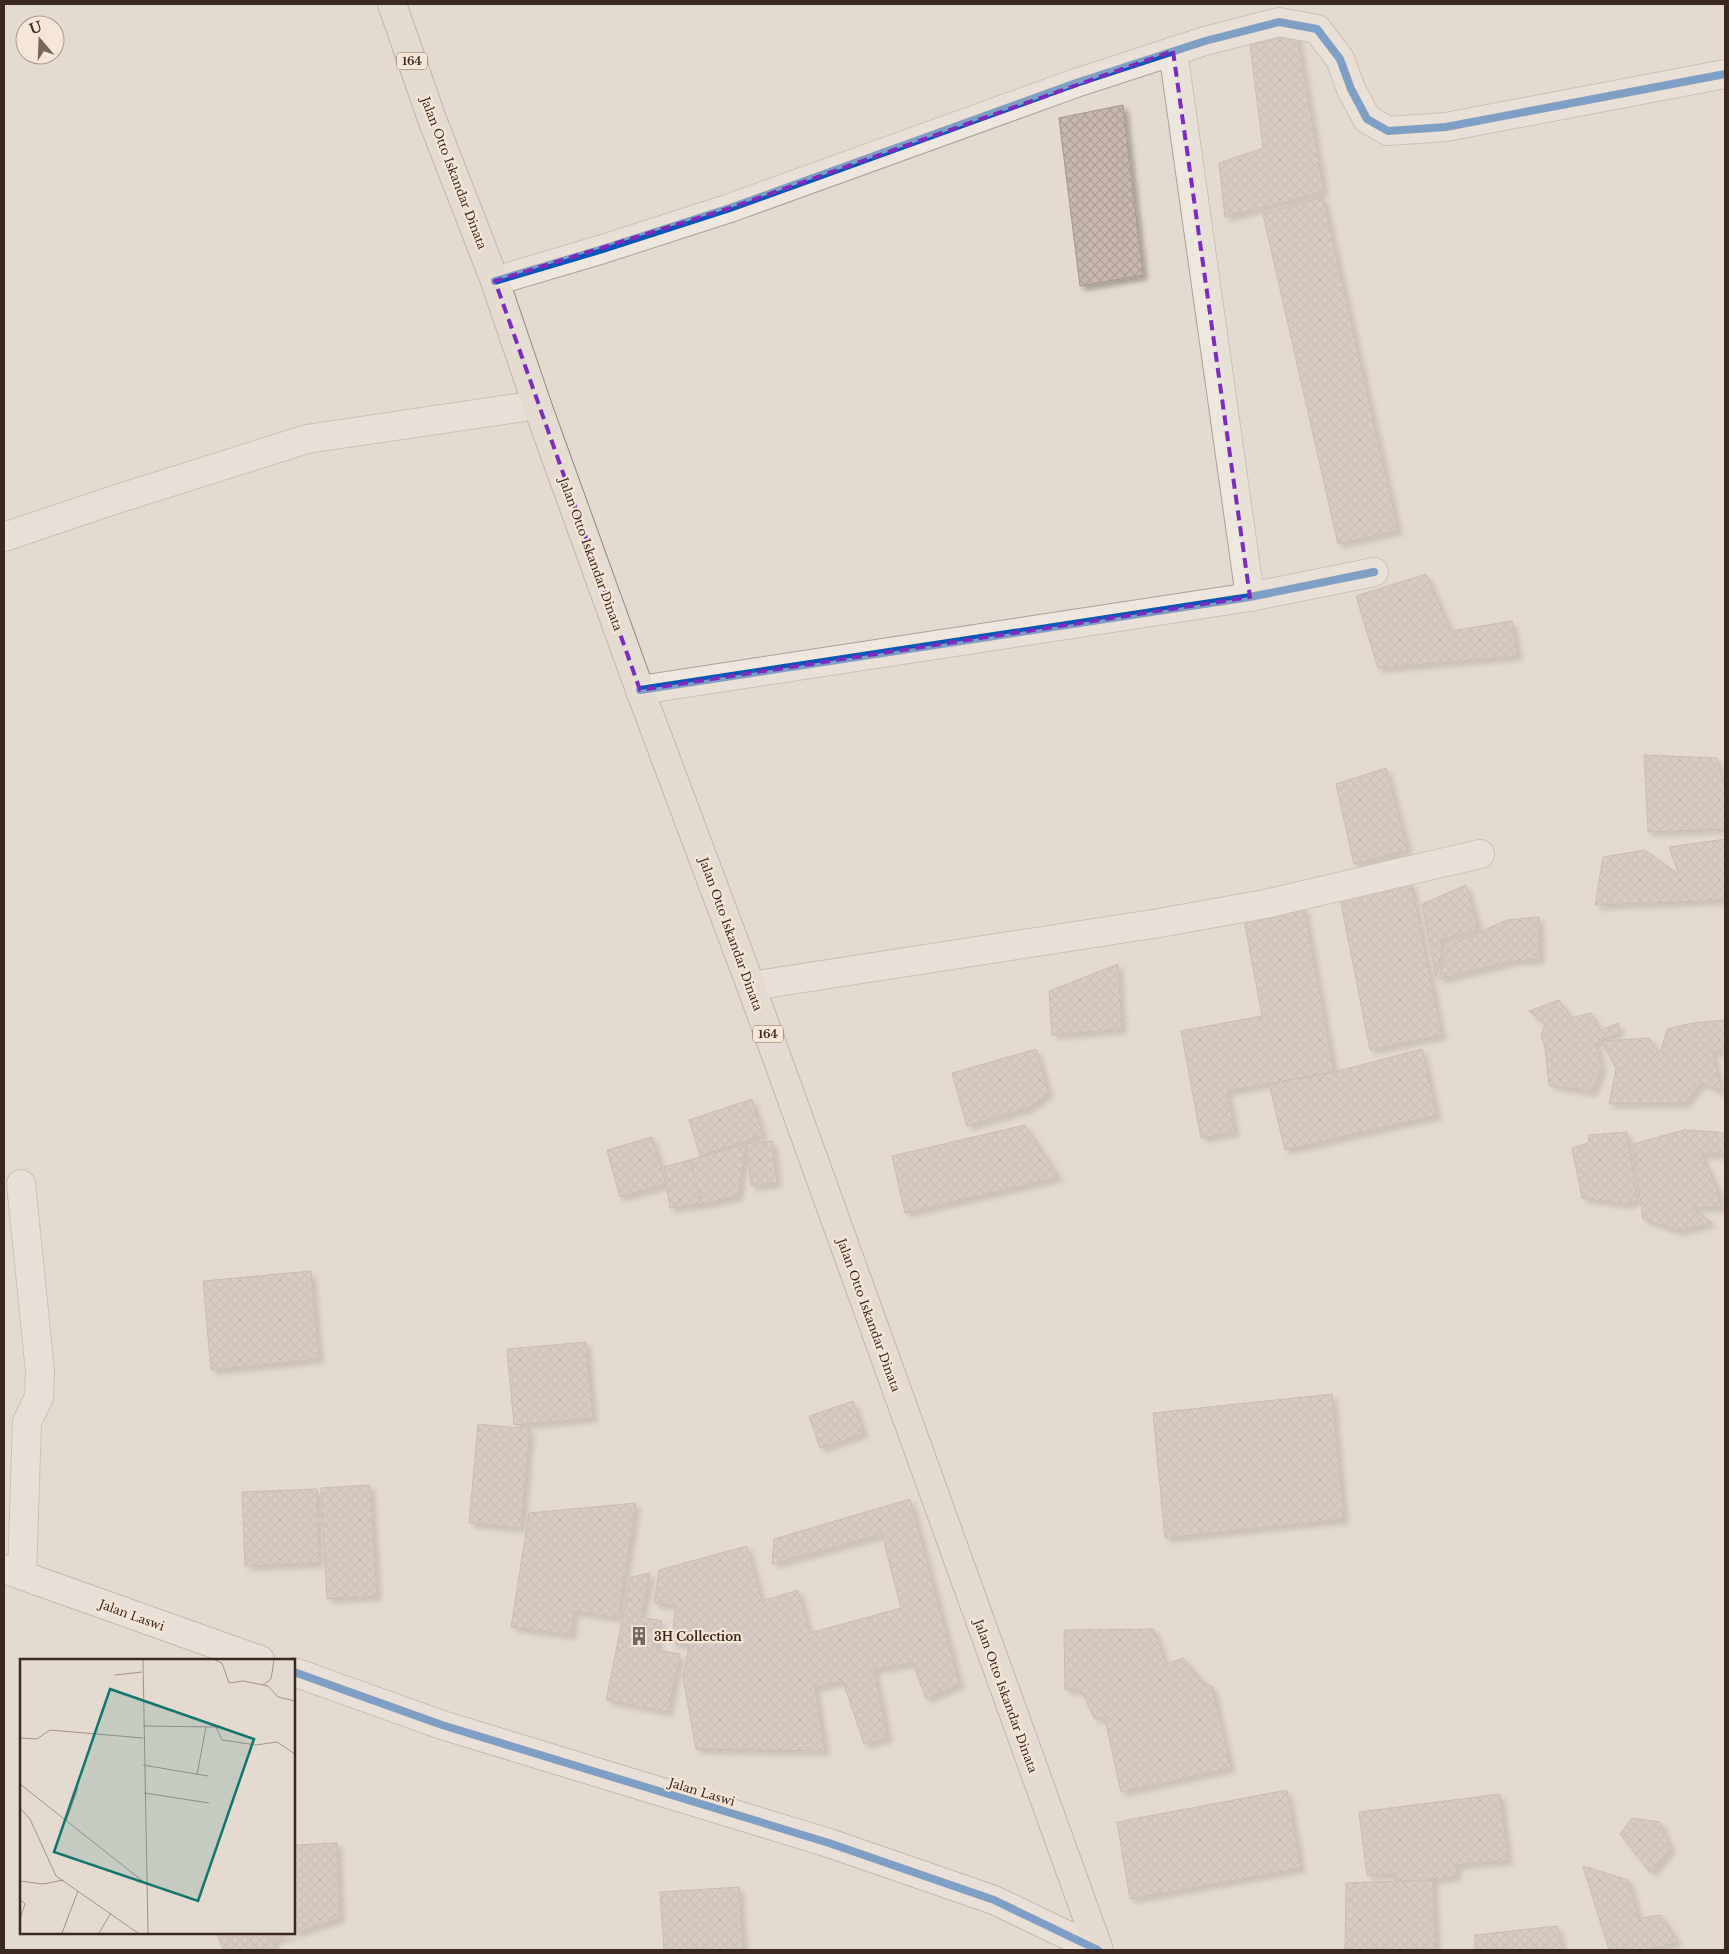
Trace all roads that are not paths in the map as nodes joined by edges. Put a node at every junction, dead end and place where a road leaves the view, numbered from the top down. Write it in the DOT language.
graph roads {
  1 [pos="392,4"];
  2 [pos="1173,52"];
  3 [pos="1725,74"];
  4 [pos="495,281"];
  5 [pos="537,405"];
  6 [pos="4,537"];
  7 [pos="1374,572"];
  8 [pos="1250,597"];
  9 [pos="640,690"];
  10 [pos="1480,854"];
  11 [pos="751,986"];
  12 [pos="21,1184"];
  13 [pos="13,1572"];
  14 [pos="257,1659"];
  15 [pos="295,1672"];
  16 [pos="1098,1950"];
  1 -- 4 [label="main road, Jalan Otto Iskandar Dinata / 164"];
  2 -- 3 [label="street"];
  2 -- 4 [label="street"];
  2 -- 8 [label="street"];
  4 -- 5 [label="main road, Jalan Otto Iskandar Dinata / 164"];
  5 -- 6 [label="street"];
  5 -- 9 [label="main road, Jalan Otto Iskandar Dinata / 164"];
  7 -- 8 [label="street"];
  8 -- 9 [label="street"];
  9 -- 11 [label="main road, Jalan Otto Iskandar Dinata / 164"];
  10 -- 11 [label="street"];
  11 -- 16 [label="main road, Jalan Otto Iskandar Dinata / 164"];
  12 -- 13 [label="street"];
  13 -- 14 [label="street, Jalan Laswi"];
  15 -- 16 [label="street, Jalan Laswi"];
}
